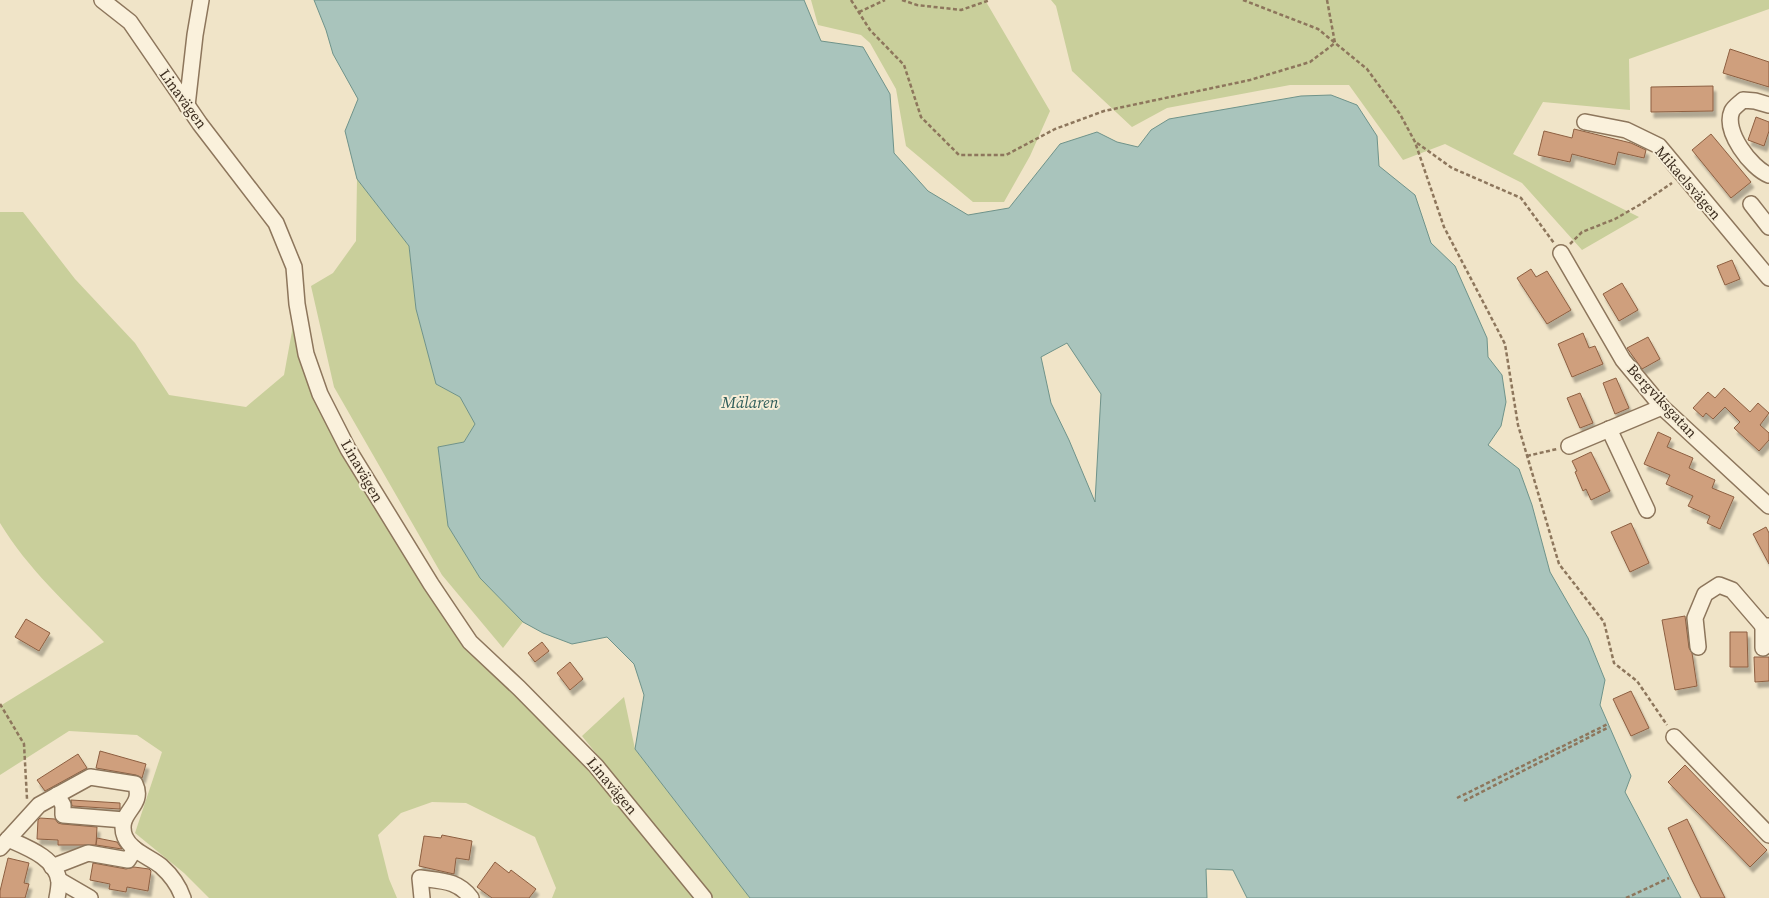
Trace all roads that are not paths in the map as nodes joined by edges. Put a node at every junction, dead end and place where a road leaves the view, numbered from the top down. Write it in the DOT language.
graph roads {
  1 [pos="102,0"];
  2 [pos="201,0"];
  3 [pos="1769,105"];
  4 [pos="187,106"];
  5 [pos="1584,122"];
  6 [pos="1769,175"];
  7 [pos="1752,204"];
  8 [pos="1769,227"];
  9 [pos="1561,253"];
  10 [pos="1769,278"];
  11 [pos="1662,407"];
  12 [pos="1609,429"];
  13 [pos="1569,446"];
  14 [pos="1769,506"];
  15 [pos="1647,510"];
  16 [pos="1766,626"];
  17 [pos="1698,647"];
  18 [pos="1763,648"];
  19 [pos="1674,736"];
  20 [pos="57,795"];
  21 [pos="124,820"];
  22 [pos="1769,835"];
  23 [pos="4,844"];
  24 [pos="135,849"];
  25 [pos="56,874"];
  26 [pos="57,898"];
  27 [pos="90,898"];
  28 [pos="183,898"];
  29 [pos="422,898"];
  30 [pos="471,898"];
  31 [pos="704,898"];
  1 -- 4 [label="street, Linavägen"];
  2 -- 4 [label="street"];
  3 -- 6 [label="street"];
  4 -- 31 [label="street, Linavägen"];
  5 -- 10 [label="street, Mikaelsvägen"];
  7 -- 8 [label="street"];
  9 -- 11 [label="street, Bergviksgatan"];
  11 -- 12 [label="street"];
  11 -- 14 [label="street, Bergviksgatan"];
  12 -- 13 [label="street"];
  12 -- 15 [label="street"];
  16 -- 17 [label="street"];
  16 -- 18 [label="street"];
  19 -- 22 [label="street"];
  20 -- 21 [label="street"];
  20 -- 21 [label="street"];
  20 -- 23 [label="street"];
  21 -- 24 [label="street"];
  23 -- 25 [label="street"];
  24 -- 25 [label="street"];
  24 -- 28 [label="street"];
  25 -- 26 [label="street"];
  25 -- 27 [label="street"];
  29 -- 30 [label="street"];
}
